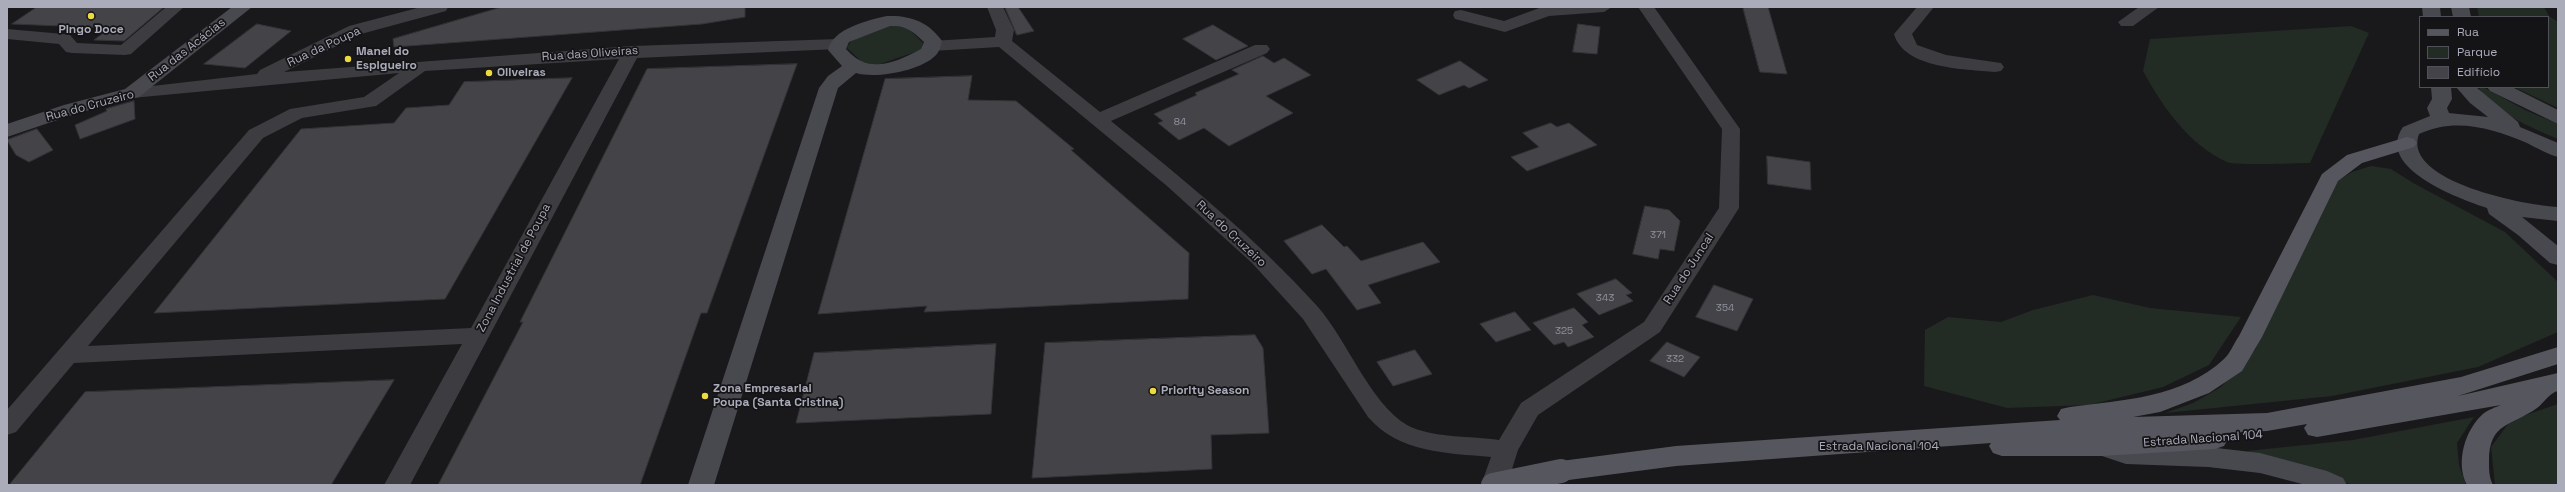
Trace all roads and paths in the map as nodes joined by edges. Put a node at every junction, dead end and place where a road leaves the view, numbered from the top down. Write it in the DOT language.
graph roads {
  1 [pos="176,7"];
  2 [pos="243,7"];
  3 [pos="440,7"];
  4 [pos="921,7"];
  5 [pos="995,7"];
  6 [pos="1604,7"];
  7 [pos="1646,7"];
  8 [pos="1926,7"];
  9 [pos="2151,7"];
  10 [pos="1461,16"];
  11 [pos="907,21"];
  12 [pos="2127,22"];
  13 [pos="7,34"];
  14 [pos="1003,42"];
  15 [pos="838,44"];
  16 [pos="932,46"];
  17 [pos="1261,49"];
  18 [pos="632,51"];
  19 [pos="420,66"];
  20 [pos="854,66"];
  21 [pos="1994,67"];
  22 [pos="295,76"];
  23 [pos="256,79"];
  24 [pos="2441,88"];
  25 [pos="2467,88"];
  26 [pos="2499,88"];
  27 [pos="132,93"];
  28 [pos="2558,118"];
  29 [pos="1098,120"];
  30 [pos="2441,120"];
  31 [pos="7,131"];
  32 [pos="2524,134"];
  33 [pos="2406,142"];
  34 [pos="2558,151"];
  35 [pos="2488,203"];
  36 [pos="2558,214"];
  37 [pos="2558,258"];
  38 [pos="478,335"];
  39 [pos="67,355"];
  40 [pos="2558,355"];
  41 [pos="2552,384"];
  42 [pos="7,426"];
  43 [pos="2042,430"];
  44 [pos="2102,446"];
  45 [pos="1809,447"];
  46 [pos="1506,450"];
  47 [pos="397,485"];
  48 [pos="700,485"];
  49 [pos="1493,485"];
  50 [pos="2334,485"];
  51 [pos="2480,485"];
  1 -- 13 [label="street"];
  2 -- 27 [label="street, Rua das Acácias"];
  3 -- 23 [label="street, Rua da Poupa"];
  4 -- 11 [label="street"];
  5 -- 14 [label="street"];
  6 -- 10 [label="street"];
  7 -- 46 [label="street, Rua do Juncal"];
  8 -- 21 [label="street"];
  9 -- 12 [label="street"];
  11 -- 15 [label="street"];
  11 -- 16 [label="street"];
  14 -- 16 [label="street"];
  14 -- 29 [label="street, Rua do Cruzeiro"];
  15 -- 18 [label="street, Rua das Oliveiras"];
  15 -- 20 [label="street"];
  16 -- 20 [label="street"];
  17 -- 29 [label="street"];
  18 -- 19 [label="street, Rua das Oliveiras"];
  18 -- 38 [label="street, Zona Industrial de Poupa"];
  19 -- 22 [label="street, Rua das Oliveiras"];
  19 -- 39 [label="street"];
  20 -- 48 [label="street"];
  22 -- 23 [label="street, Rua do Cruzeiro"];
  23 -- 27 [label="street, Rua do Cruzeiro"];
  24 -- 30 [label="street"];
  25 -- 32 [label="street"];
  26 -- 28 [label="street"];
  27 -- 31 [label="street, Rua do Cruzeiro"];
  29 -- 46 [label="street, Rua do Cruzeiro"];
  30 -- 32 [label="street"];
  30 -- 33 [label="street"];
  32 -- 34 [label="street"];
  33 -- 35 [label="street"];
  33 -- 43 [label="main road"];
  35 -- 36 [label="street"];
  35 -- 37 [label="street"];
  38 -- 39 [label="street"];
  38 -- 47 [label="street, Zona Industrial de Poupa"];
  39 -- 42 [label="street"];
  40 -- 43 [label="main road, Estrada Nacional 104"];
  41 -- 44 [label="main road, Estrada Nacional 104"];
  41 -- 51 [label="main road"];
  43 -- 45 [label="main road, Estrada Nacional 104"];
  44 -- 45 [label="main road, Estrada Nacional 104"];
  44 -- 50 [label="street"];
  45 -- 49 [label="main road, bridge"];
  46 -- 49 [label="street, Rua do Juncal"];
}
